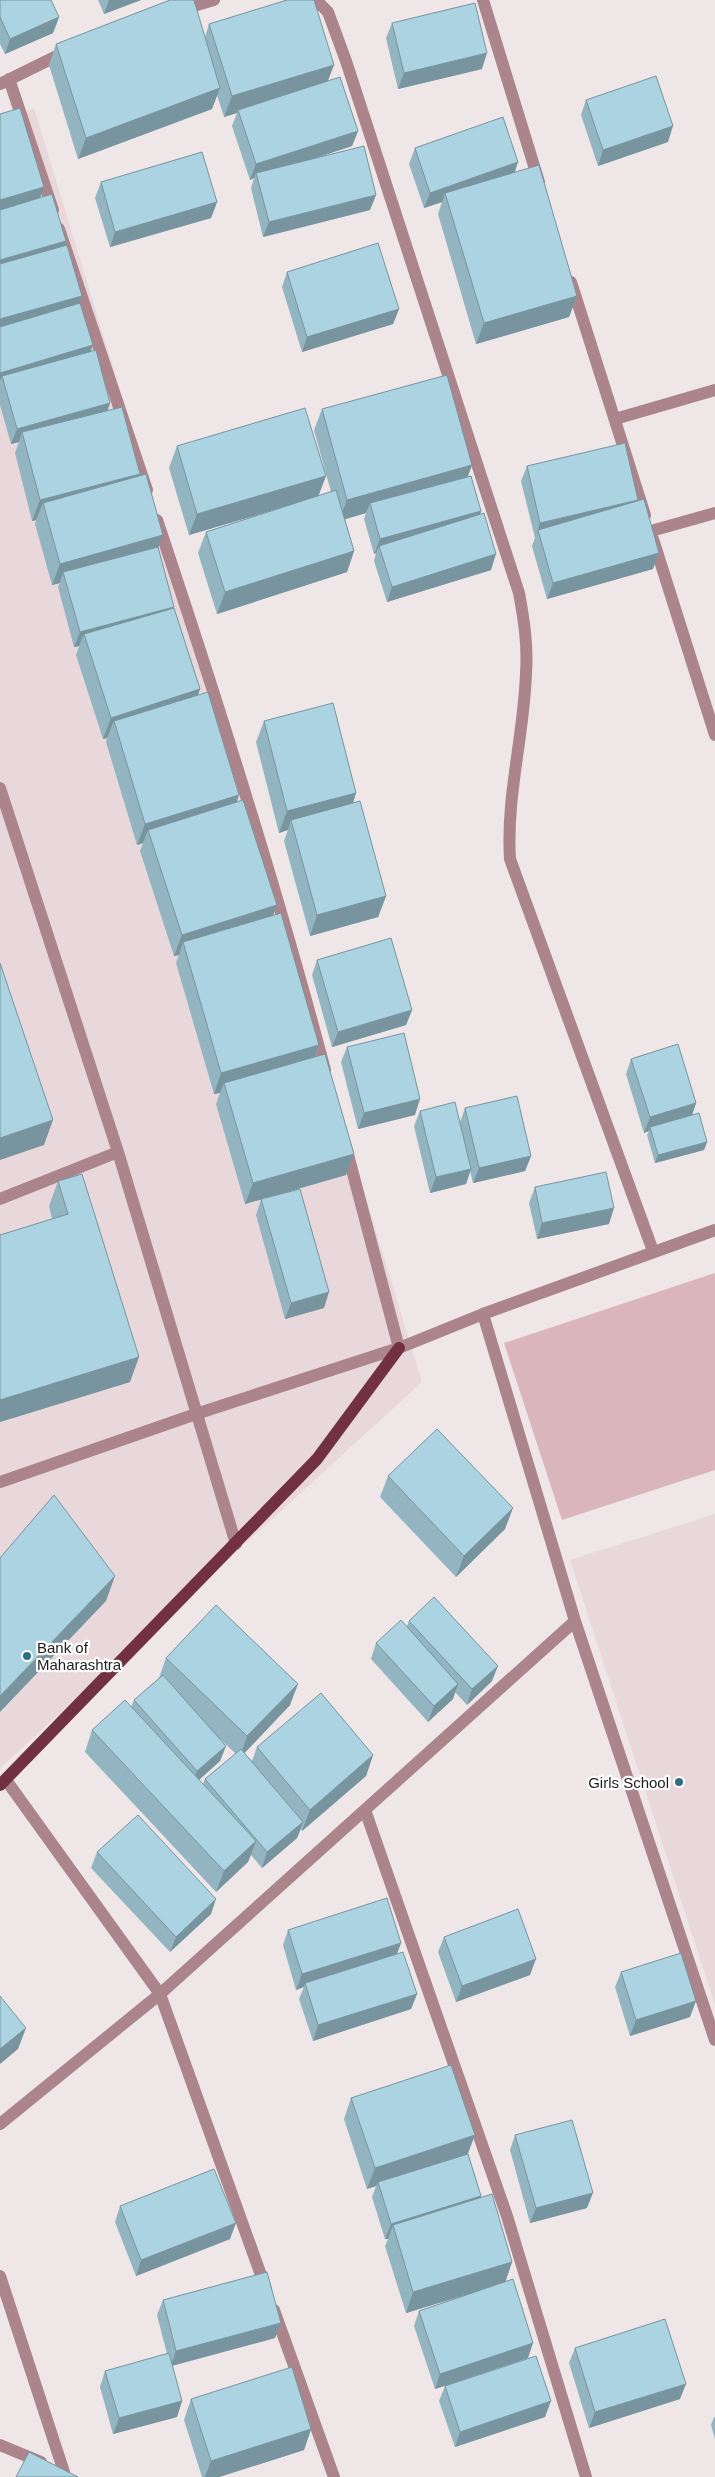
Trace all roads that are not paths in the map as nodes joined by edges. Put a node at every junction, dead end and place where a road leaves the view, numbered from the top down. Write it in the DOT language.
graph roads {
  1 [pos="214,0"];
  2 [pos="316,0"];
  3 [pos="483,0"];
  4 [pos="169,14"];
  5 [pos="79,44"];
  6 [pos="5,82"];
  7 [pos="544,196"];
  8 [pos="567,270"];
  9 [pos="715,390"];
  10 [pos="615,419"];
  11 [pos="715,514"];
  12 [pos="651,531"];
  13 [pos="715,735"];
  14 [pos="0,788"];
  15 [pos="328,1078"];
  16 [pos="343,1136"];
  17 [pos="118,1152"];
  18 [pos="0,1199"];
  19 [pos="715,1230"];
  20 [pos="653,1251"];
  21 [pos="483,1314"];
  22 [pos="399,1348"];
  23 [pos="196,1414"];
  24 [pos="0,1482"];
  25 [pos="236,1544"];
  26 [pos="575,1621"];
  27 [pos="3,1782"];
  28 [pos="365,1810"];
  29 [pos="160,1994"];
  30 [pos="715,2040"];
  31 [pos="0,2124"];
  32 [pos="0,2276"];
  33 [pos="0,2445"];
  34 [pos="70,2474"];
  35 [pos="334,2477"];
  36 [pos="586,2477"];
  1 -- 4 [label="street"];
  2 -- 20 [label="street"];
  3 -- 7 [label="street"];
  5 -- 6 [label="street"];
  6 -- 15 [label="street"];
  8 -- 10 [label="street"];
  9 -- 10 [label="street"];
  10 -- 12 [label="street"];
  11 -- 12 [label="street"];
  12 -- 13 [label="street"];
  14 -- 17 [label="street"];
  16 -- 22 [label="street"];
  17 -- 18 [label="street"];
  17 -- 23 [label="street"];
  19 -- 20 [label="street"];
  20 -- 21 [label="street"];
  21 -- 22 [label="street"];
  21 -- 26 [label="street"];
  22 -- 23 [label="street"];
  22 -- 25 [label="main road"];
  23 -- 24 [label="street"];
  23 -- 25 [label="street"];
  25 -- 27 [label="main road"];
  26 -- 28 [label="street"];
  26 -- 30 [label="street"];
  27 -- 29 [label="street"];
  28 -- 29 [label="street"];
  28 -- 36 [label="street"];
  29 -- 31 [label="street"];
  29 -- 35 [label="street"];
  32 -- 34 [label="street"];
  33 -- 34 [label="street"];
}
